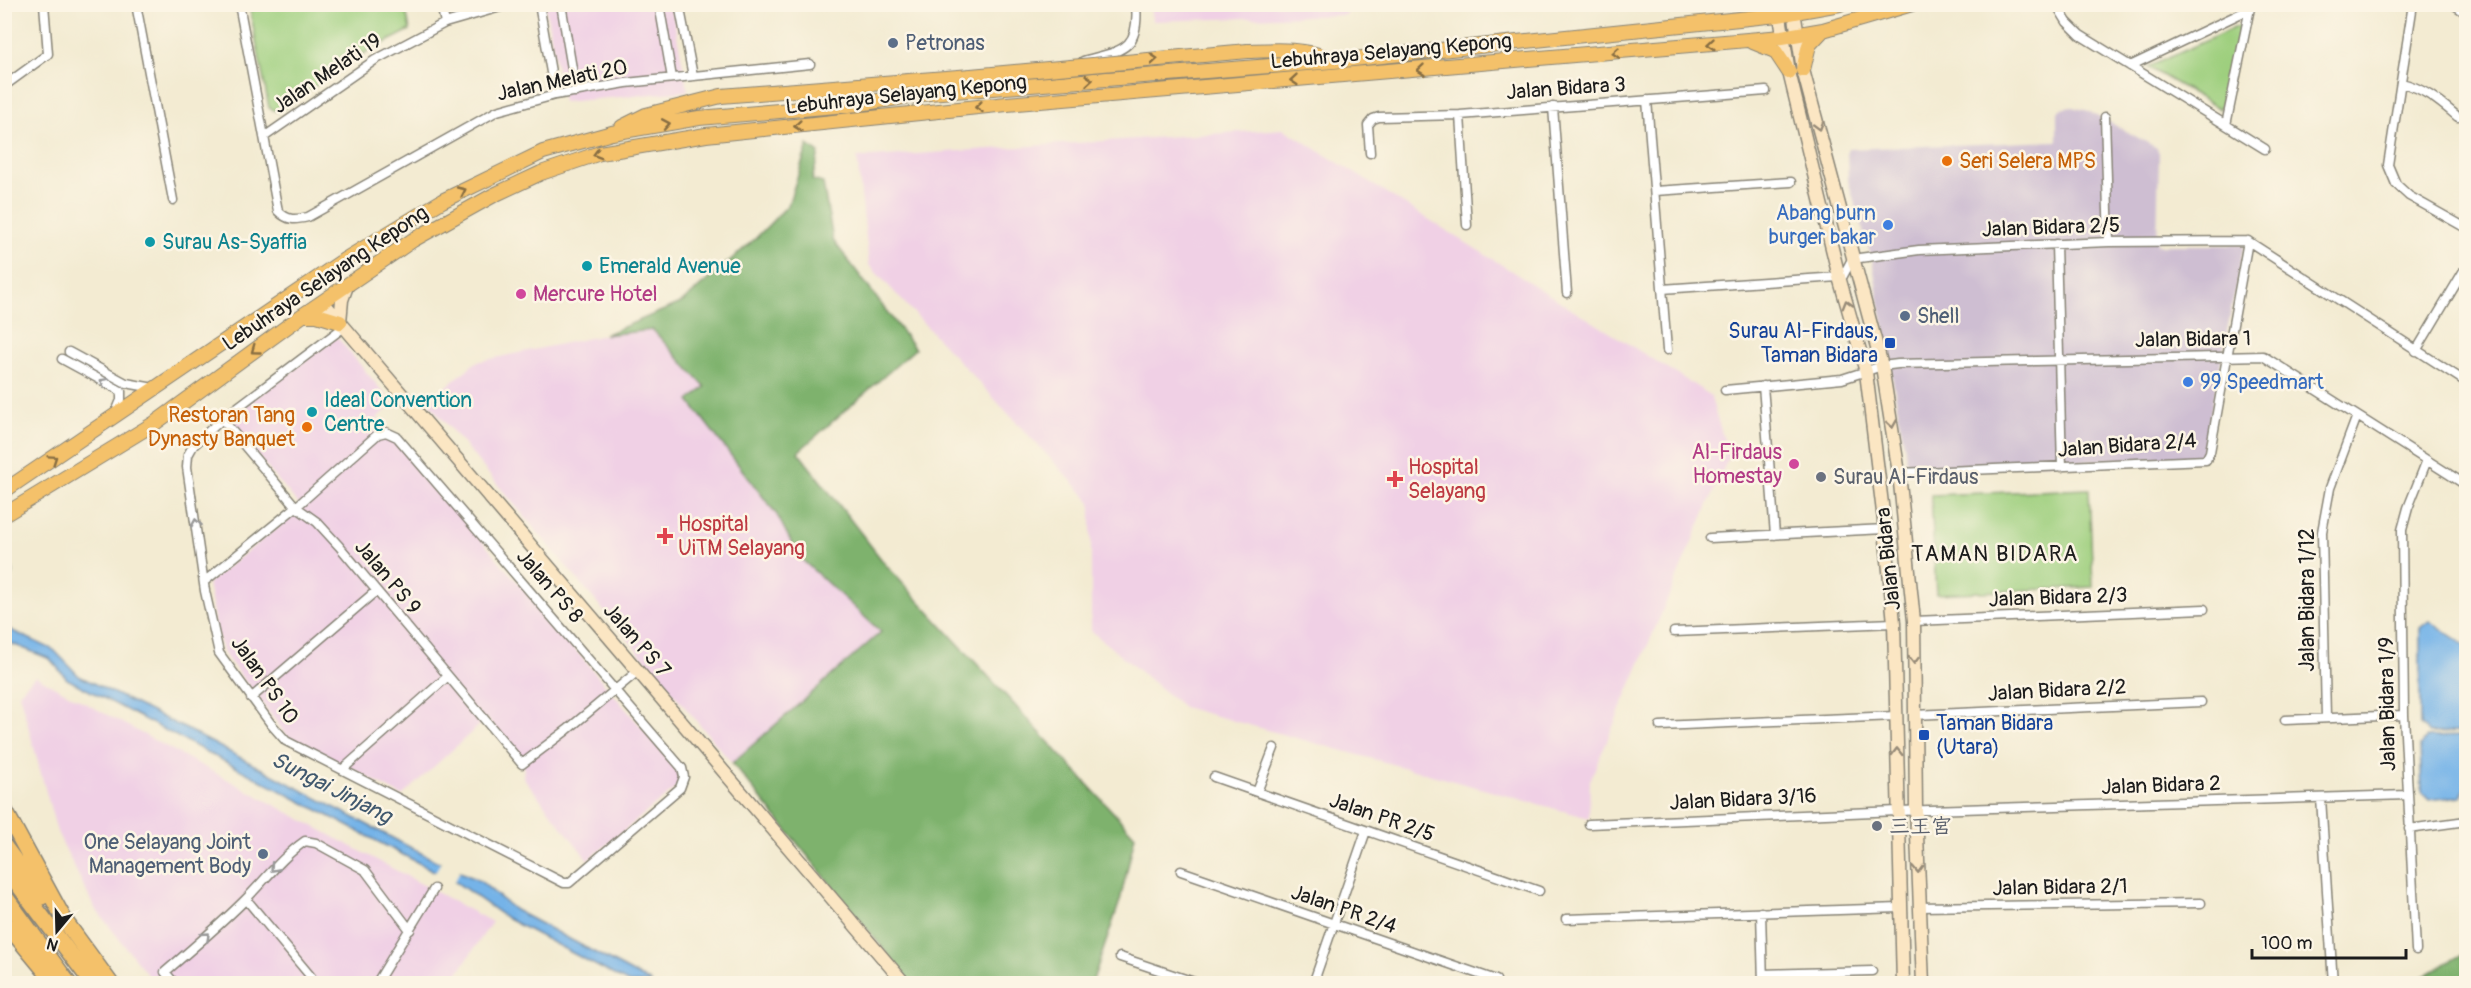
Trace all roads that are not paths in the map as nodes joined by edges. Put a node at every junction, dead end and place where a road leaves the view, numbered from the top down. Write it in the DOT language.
graph roads {
  1 [pos="44,4"];
  2 [pos="136,4"];
  3 [pos="239,4"];
  4 [pos="441,4"];
  5 [pos="511,4"];
  6 [pos="539,4"];
  7 [pos="561,4"];
  8 [pos="659,4"];
  9 [pos="679,4"];
  10 [pos="1136,4"];
  11 [pos="1840,4"];
  12 [pos="1912,4"];
  13 [pos="2056,4"];
  14 [pos="2413,4"];
  15 [pos="2453,4"];
  16 [pos="1814,6"];
  17 [pos="2250,7"];
  18 [pos="1776,8"];
  19 [pos="1794,9"];
  20 [pos="2466,13"];
  21 [pos="445,23"];
  22 [pos="1823,30"];
  23 [pos="1798,35"];
  24 [pos="1782,37"];
  25 [pos="1749,41"];
  26 [pos="1334,61"];
  27 [pos="810,64"];
  28 [pos="2130,66"];
  29 [pos="1803,70"];
  30 [pos="1789,72"];
  31 [pos="693,76"];
  32 [pos="672,78"];
  33 [pos="1051,83"];
  34 [pos="2401,83"];
  35 [pos="4,86"];
  36 [pos="1766,91"];
  37 [pos="576,92"];
  38 [pos="555,95"];
  39 [pos="1647,100"];
  40 [pos="1553,107"];
  41 [pos="1460,115"];
  42 [pos="2105,117"];
  43 [pos="2458,117"];
  44 [pos="2226,124"];
  45 [pos="612,133"];
  46 [pos="264,137"];
  47 [pos="2265,149"];
  48 [pos="1370,153"];
  49 [pos="1791,182"];
  50 [pos="1654,191"];
  51 [pos="173,200"];
  52 [pos="1467,225"];
  53 [pos="2466,228"];
  54 [pos="2248,241"];
  55 [pos="2109,242"];
  56 [pos="2056,244"];
  57 [pos="1855,258"];
  58 [pos="2466,267"];
  59 [pos="327,272"];
  60 [pos="1839,277"];
  61 [pos="347,286"];
  62 [pos="1662,289"];
  63 [pos="1567,293"];
  64 [pos="323,302"];
  65 [pos="303,315"];
  66 [pos="342,324"];
  67 [pos="1667,350"];
  68 [pos="2416,351"];
  69 [pos="66,355"];
  70 [pos="2226,356"];
  71 [pos="2059,360"];
  72 [pos="84,365"];
  73 [pos="1882,366"];
  74 [pos="1866,372"];
  75 [pos="2466,382"];
  76 [pos="1763,386"];
  77 [pos="155,388"];
  78 [pos="1725,390"];
  79 [pos="2357,416"];
  80 [pos="113,418"];
  81 [pos="222,419"];
  82 [pos="2427,460"];
  83 [pos="2062,467"];
  84 [pos="1899,473"];
  85 [pos="2466,485"];
  86 [pos="4,491"];
  87 [pos="296,507"];
  88 [pos="4,515"];
  89 [pos="1886,530"];
  90 [pos="1775,535"];
  91 [pos="1710,538"];
  92 [pos="205,581"];
  93 [pos="376,591"];
  94 [pos="2204,609"];
  95 [pos="1914,621"];
  96 [pos="1894,623"];
  97 [pos="1674,632"];
  98 [pos="638,671"];
  99 [pos="447,677"];
  100 [pos="615,690"];
  101 [pos="251,698"];
  102 [pos="2201,702"];
  103 [pos="1914,715"];
  104 [pos="2404,715"];
  105 [pos="1896,716"];
  106 [pos="2326,718"];
  107 [pos="2285,720"];
  108 [pos="1660,726"];
  109 [pos="1274,748"];
  110 [pos="343,769"];
  111 [pos="1214,777"];
  112 [pos="1257,792"];
  113 [pos="2408,795"];
  114 [pos="2321,798"];
  115 [pos="4,809"];
  116 [pos="1916,810"];
  117 [pos="1898,811"];
  118 [pos="2466,821"];
  119 [pos="1589,824"];
  120 [pos="2409,829"];
  121 [pos="1366,831"];
  122 [pos="4,846"];
  123 [pos="4,866"];
  124 [pos="1181,871"];
  125 [pos="569,883"];
  126 [pos="434,889"];
  127 [pos="1539,891"];
  128 [pos="4,895"];
  129 [pos="246,899"];
  130 [pos="2201,903"];
  131 [pos="1919,907"];
  132 [pos="1900,908"];
  133 [pos="1761,912"];
  134 [pos="1566,919"];
  135 [pos="4,921"];
  136 [pos="1334,924"];
  137 [pos="410,930"];
  138 [pos="2416,950"];
  139 [pos="1120,957"];
  140 [pos="1872,971"];
  141 [pos="1763,979"];
  142 [pos="1496,981"];
  143 [pos="56,984"];
  144 [pos="69,984"];
  145 [pos="93,984"];
  146 [pos="110,984"];
  147 [pos="175,984"];
  148 [pos="317,984"];
  149 [pos="376,984"];
  150 [pos="905,984"];
  151 [pos="1200,984"];
  152 [pos="1313,984"];
  153 [pos="1903,984"];
  154 [pos="1923,984"];
  155 [pos="2333,984"];
  1 -- 35 [label="street"];
  2 -- 51 [label="street"];
  3 -- 46 [label="street"];
  4 -- 21 [label="street"];
  5 -- 21 [label="street, Jalan Melati 19"];
  6 -- 38 [label="street"];
  7 -- 37 [label="street"];
  8 -- 32 [label="street"];
  9 -- 31 [label="street"];
  10 -- 33 [label="street"];
  11 -- 16 [label="main road"];
  12 -- 22 [label="main road, Lebuhraya Selayang Kepong"];
  13 -- 28 [label="street"];
  14 -- 34 [label="street"];
  15 -- 20 [label="street"];
  16 -- 19 [label="main road"];
  17 -- 28 [label="street"];
  17 -- 44 [label="street"];
  18 -- 19 [label="main road"];
  18 -- 24 [label="main road, Jalan Bidara"];
  18 -- 26 [label="main road, Lebuhraya Selayang Kepong"];
  19 -- 23 [label="main road, Jalan Bidara"];
  21 -- 46 [label="street, Jalan Melati 19"];
  22 -- 23 [label="main road, Lebuhraya Selayang Kepong"];
  22 -- 29 [label="main road"];
  23 -- 24 [label="main road, Lebuhraya Selayang Kepong"];
  23 -- 29 [label="main road, Jalan Bidara"];
  24 -- 25 [label="main road, Lebuhraya Selayang Kepong"];
  24 -- 30 [label="main road, Jalan Bidara"];
  25 -- 30 [label="main road"];
  25 -- 61 [label="main road, Lebuhraya Selayang Kepong, one-way"];
  33 -- 26 [label="main road, Lebuhraya Selayang Kepong, one-way"];
  45 -- 26 [label="main road, one-way, bridge"];
  27 -- 31 [label="street, Jalan Melati 20"];
  28 -- 44 [label="street"];
  29 -- 57 [label="main road, Jalan Bidara, one-way"];
  30 -- 60 [label="main road, Jalan Bidara"];
  31 -- 32 [label="street, Jalan Melati 20"];
  32 -- 37 [label="street, Jalan Melati 20"];
  45 -- 33 [label="main road, Lebuhraya Selayang Kepong, one-way"];
  34 -- 43 [label="street"];
  34 -- 53 [label="street"];
  36 -- 39 [label="street, Jalan Bidara 3"];
  37 -- 38 [label="street, Jalan Melati 20"];
  38 -- 46 [label="street, Jalan Melati 20"];
  39 -- 40 [label="street, Jalan Bidara 3"];
  39 -- 50 [label="street"];
  40 -- 41 [label="street, Jalan Bidara 3"];
  40 -- 63 [label="street"];
  41 -- 48 [label="street, Jalan Bidara 3"];
  41 -- 52 [label="street"];
  42 -- 55 [label="street"];
  44 -- 47 [label="street"];
  59 -- 45 [label="main road, Lebuhraya Selayang Kepong, one-way"];
  49 -- 50 [label="street"];
  50 -- 62 [label="street"];
  54 -- 55 [label="street, Jalan Bidara 2/5"];
  54 -- 68 [label="street"];
  54 -- 70 [label="street, Jalan Bidara 2/4"];
  55 -- 56 [label="street, Jalan Bidara 2/5"];
  56 -- 57 [label="street, Jalan Bidara 2/5"];
  56 -- 71 [label="street"];
  57 -- 60 [label="street"];
  57 -- 73 [label="main road, Jalan Bidara"];
  58 -- 68 [label="street"];
  59 -- 64 [label="main road"];
  59 -- 77 [label="main road, Lebuhraya Selayang Kepong"];
  60 -- 62 [label="street"];
  74 -- 60 [label="main road, Jalan Bidara, one-way"];
  61 -- 64 [label="main road, Lebuhraya Selayang Kepong"];
  61 -- 66 [label="main road"];
  62 -- 67 [label="street"];
  64 -- 65 [label="main road, Lebuhraya Selayang Kepong"];
  64 -- 66 [label="main road, Jalan PS 7"];
  65 -- 66 [label="main road"];
  65 -- 88 [label="main road, Lebuhraya Selayang Kepong, one-way"];
  66 -- 81 [label="street, Jalan PS 10"];
  66 -- 98 [label="main road, Jalan PS 7"];
  68 -- 75 [label="street"];
  69 -- 72 [label="street"];
  70 -- 71 [label="street, Jalan Bidara 1"];
  70 -- 79 [label="street, Jalan Bidara 1"];
  70 -- 83 [label="street, Jalan Bidara 2/4"];
  71 -- 73 [label="street, Jalan Bidara 1"];
  71 -- 83 [label="street"];
  72 -- 77 [label="street"];
  80 -- 72 [label="street, one-way"];
  73 -- 74 [label="street, Jalan Bidara 1"];
  73 -- 84 [label="main road, Jalan Bidara, one-way"];
  74 -- 76 [label="street, Jalan Bidara 1"];
  74 -- 89 [label="main road, Jalan Bidara"];
  76 -- 78 [label="street, Jalan Bidara 1"];
  76 -- 90 [label="street"];
  77 -- 80 [label="main road, Lebuhraya Selayang Kepong"];
  79 -- 82 [label="street, Jalan Bidara 1"];
  79 -- 106 [label="street, Jalan Bidara 1/12"];
  86 -- 80 [label="main road, Lebuhraya Selayang Kepong, one-way"];
  81 -- 87 [label="street, Jalan PS 9"];
  92 -- 81 [label="street, Jalan PS 10, one-way"];
  82 -- 85 [label="street, Jalan Bidara 1"];
  82 -- 104 [label="street, Jalan Bidara 1/9"];
  83 -- 84 [label="street, Jalan Bidara 2/4"];
  84 -- 95 [label="main road, Jalan Bidara"];
  87 -- 92 [label="street"];
  87 -- 93 [label="street, Jalan PS 9"];
  87 -- 100 [label="street, Jalan PS 8"];
  89 -- 90 [label="street"];
  89 -- 96 [label="main road, Jalan Bidara"];
  90 -- 91 [label="street"];
  92 -- 101 [label="street, Jalan PS 10"];
  93 -- 99 [label="street, Jalan PS 9"];
  93 -- 101 [label="street"];
  94 -- 95 [label="street, Jalan Bidara 2/3"];
  95 -- 103 [label="main road, Jalan Bidara, one-way"];
  96 -- 97 [label="street"];
  96 -- 105 [label="main road, Jalan Bidara"];
  98 -- 100 [label="street"];
  98 -- 150 [label="main road, Jalan PS 7"];
  99 -- 100 [label="street, Jalan PS 9"];
  99 -- 110 [label="street"];
  100 -- 125 [label="street, Jalan PS 8"];
  101 -- 110 [label="street, Jalan PS 10"];
  102 -- 103 [label="street, Jalan Bidara 2/2"];
  103 -- 116 [label="main road, Jalan Bidara"];
  104 -- 106 [label="street"];
  104 -- 113 [label="street, Jalan Bidara 1/9"];
  105 -- 108 [label="street"];
  117 -- 105 [label="main road, Jalan Bidara, one-way"];
  106 -- 107 [label="street"];
  109 -- 112 [label="street"];
  110 -- 125 [label="street, Jalan PS 10"];
  111 -- 112 [label="street, Jalan PR 2/5"];
  112 -- 121 [label="street, Jalan PR 2/5"];
  113 -- 114 [label="street, Jalan Bidara 2"];
  113 -- 120 [label="street, Jalan Bidara 1/9"];
  114 -- 116 [label="street, Jalan Bidara 2"];
  114 -- 155 [label="street"];
  115 -- 146 [label="highway"];
  116 -- 117 [label="street, Jalan Bidara 2"];
  116 -- 131 [label="main road, Jalan Bidara, one-way"];
  117 -- 119 [label="street, Jalan Bidara 3/16"];
  117 -- 132 [label="main road, Jalan Bidara"];
  118 -- 120 [label="street"];
  120 -- 138 [label="street, Jalan Bidara 1/9"];
  121 -- 127 [label="street, Jalan PR 2/5"];
  121 -- 136 [label="street"];
  122 -- 146 [label="highway"];
  123 -- 145 [label="highway"];
  124 -- 136 [label="street, Jalan PR 2/4"];
  126 -- 137 [label="street"];
  128 -- 144 [label="highway"];
  137 -- 129 [label="street, one-way"];
  147 -- 129 [label="street, one-way"];
  129 -- 148 [label="street"];
  130 -- 131 [label="street, Jalan Bidara 2/1"];
  131 -- 154 [label="main road, Jalan Bidara"];
  132 -- 133 [label="street"];
  132 -- 153 [label="main road, Jalan Bidara"];
  133 -- 134 [label="street"];
  133 -- 141 [label="street"];
  135 -- 143 [label="highway"];
  136 -- 142 [label="street, Jalan PR 2/4"];
  136 -- 152 [label="street"];
  137 -- 149 [label="street"];
  139 -- 151 [label="street"];
  140 -- 141 [label="street"];
}
